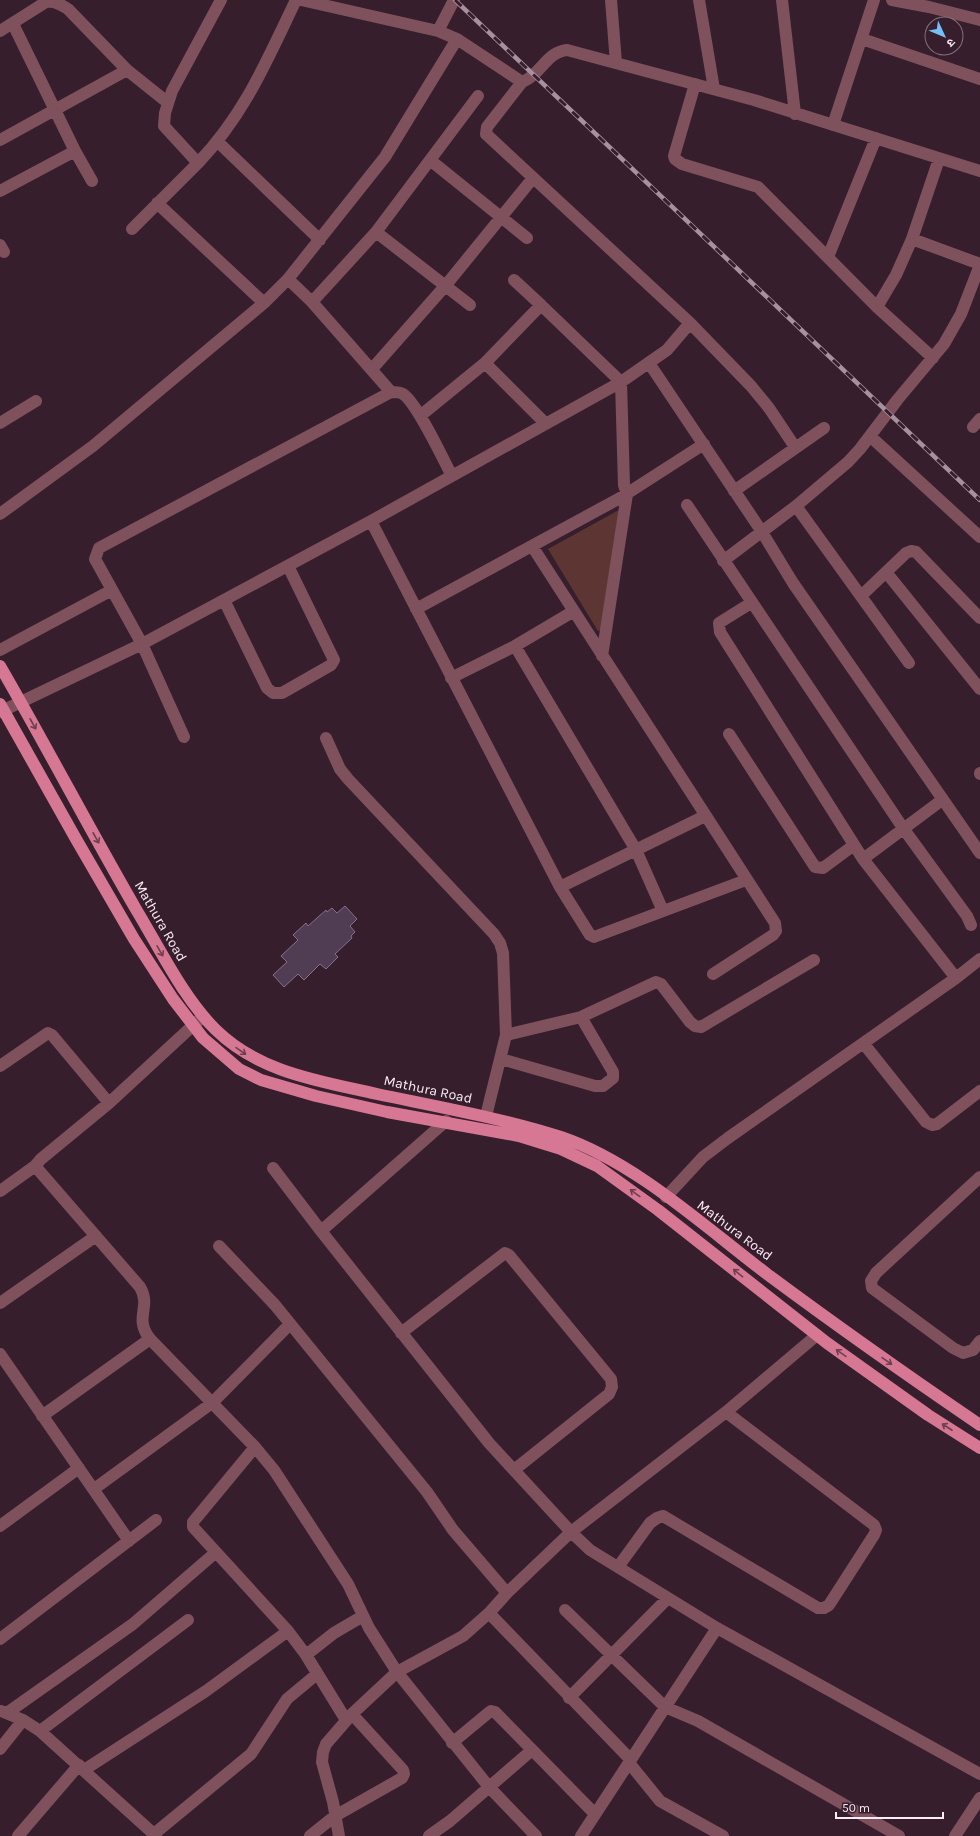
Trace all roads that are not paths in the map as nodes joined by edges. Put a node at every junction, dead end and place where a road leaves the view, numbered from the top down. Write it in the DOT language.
graph roads {
  1 [pos="221,0"];
  2 [pos="296,0"];
  3 [pos="301,0"];
  4 [pos="454,0"];
  5 [pos="611,0"];
  6 [pos="699,0"];
  7 [pos="782,0"];
  8 [pos="874,0"];
  9 [pos="892,0"];
  10 [pos="907,2"];
  11 [pos="980,20"];
  12 [pos="13,24"];
  13 [pos="0,32"];
  14 [pos="438,32"];
  15 [pos="457,39"];
  16 [pos="862,39"];
  17 [pos="616,63"];
  18 [pos="127,70"];
  19 [pos="980,79"];
  20 [pos="522,82"];
  21 [pos="695,84"];
  22 [pos="714,89"];
  23 [pos="478,96"];
  24 [pos="167,102"];
  25 [pos="56,110"];
  26 [pos="796,114"];
  27 [pos="833,125"];
  28 [pos="876,138"];
  29 [pos="0,140"];
  30 [pos="218,142"];
  31 [pos="75,151"];
  32 [pos="939,158"];
  33 [pos="430,160"];
  34 [pos="198,163"];
  35 [pos="980,171"];
  36 [pos="533,178"];
  37 [pos="92,181"];
  38 [pos="0,191"];
  39 [pos="157,203"];
  40 [pos="502,217"];
  41 [pos="132,229"];
  42 [pos="376,232"];
  43 [pos="527,238"];
  44 [pos="912,239"];
  45 [pos="320,240"];
  46 [pos="828,257"];
  47 [pos="980,264"];
  48 [pos="288,279"];
  49 [pos="514,280"];
  50 [pos="446,285"];
  51 [pos="312,302"];
  52 [pos="264,303"];
  53 [pos="470,305"];
  54 [pos="541,305"];
  55 [pos="877,308"];
  56 [pos="690,323"];
  57 [pos="933,358"];
  58 [pos="485,362"];
  59 [pos="649,363"];
  60 [pos="372,369"];
  61 [pos="621,382"];
  62 [pos="392,392"];
  63 [pos="36,401"];
  64 [pos="420,416"];
  65 [pos="0,423"];
  66 [pos="546,424"];
  67 [pos="824,428"];
  68 [pos="871,437"];
  69 [pos="704,444"];
  70 [pos="795,447"];
  71 [pos="452,476"];
  72 [pos="734,491"];
  73 [pos="627,494"];
  74 [pos="687,505"];
  75 [pos="796,506"];
  76 [pos="0,514"];
  77 [pos="371,521"];
  78 [pos="762,532"];
  79 [pos="980,537"];
  80 [pos="532,546"];
  81 [pos="723,560"];
  82 [pos="288,566"];
  83 [pos="886,572"];
  84 [pos="112,590"];
  85 [pos="861,596"];
  86 [pos="224,600"];
  87 [pos="751,603"];
  88 [pos="416,609"];
  89 [pos="574,611"];
  90 [pos="980,618"];
  91 [pos="142,644"];
  92 [pos="515,646"];
  93 [pos="0,650"];
  94 [pos="602,656"];
  95 [pos="910,663"];
  96 [pos="0,666"];
  97 [pos="451,678"];
  98 [pos="980,689"];
  99 [pos="21,702"];
  100 [pos="1,709"];
  101 [pos="730,734"];
  102 [pos="184,737"];
  103 [pos="326,738"];
  104 [pos="942,800"];
  105 [pos="705,816"];
  106 [pos="903,828"];
  107 [pos="854,845"];
  108 [pos="636,850"];
  109 [pos="980,853"];
  110 [pos="863,859"];
  111 [pos="746,880"];
  112 [pos="560,887"];
  113 [pos="663,911"];
  114 [pos="971,926"];
  115 [pos="980,959"];
  116 [pos="814,960"];
  117 [pos="713,974"];
  118 [pos="956,978"];
  119 [pos="204,1016"];
  120 [pos="581,1017"];
  121 [pos="192,1026"];
  122 [pos="506,1035"];
  123 [pos="864,1044"];
  124 [pos="501,1059"];
  125 [pos="0,1066"];
  126 [pos="980,1091"];
  127 [pos="109,1103"];
  128 [pos="486,1116"];
  129 [pos="446,1121"];
  130 [pos="34,1166"];
  131 [pos="273,1168"];
  132 [pos="980,1177"];
  133 [pos="0,1191"];
  134 [pos="666,1197"];
  135 [pos="321,1231"];
  136 [pos="96,1236"];
  137 [pos="219,1246"];
  138 [pos="0,1303"];
  139 [pos="290,1324"];
  140 [pos="401,1333"];
  141 [pos="817,1335"];
  142 [pos="150,1339"];
  143 [pos="980,1341"];
  144 [pos="0,1354"];
  145 [pos="212,1403"];
  146 [pos="726,1412"];
  147 [pos="42,1416"];
  148 [pos="980,1425"];
  149 [pos="256,1447"];
  150 [pos="980,1448"];
  151 [pos="79,1468"];
  152 [pos="514,1470"];
  153 [pos="94,1489"];
  154 [pos="156,1520"];
  155 [pos="2,1521"];
  156 [pos="571,1532"];
  157 [pos="129,1541"];
  158 [pos="215,1553"];
  159 [pos="618,1567"];
  160 [pos="507,1593"];
  161 [pos="668,1598"];
  162 [pos="566,1610"];
  163 [pos="489,1613"];
  164 [pos="364,1616"];
  165 [pos="188,1620"];
  166 [pos="717,1628"];
  167 [pos="288,1631"];
  168 [pos="0,1638"];
  169 [pos="306,1655"];
  170 [pos="611,1655"];
  171 [pos="397,1672"];
  172 [pos="317,1674"];
  173 [pos="569,1698"];
  174 [pos="665,1707"];
  175 [pos="3,1712"];
  176 [pos="349,1717"];
  177 [pos="23,1720"];
  178 [pos="40,1731"];
  179 [pos="452,1742"];
  180 [pos="0,1749"];
  181 [pos="532,1750"];
  182 [pos="631,1760"];
  183 [pos="81,1768"];
  184 [pos="980,1774"];
  185 [pos="489,1787"];
  186 [pos="980,1798"];
  187 [pos="595,1814"];
  188 [pos="335,1816"];
  189 [pos="155,1835"];
  190 [pos="18,1836"];
  191 [pos="310,1836"];
  192 [pos="339,1836"];
  193 [pos="429,1836"];
  194 [pos="536,1836"];
  195 [pos="581,1836"];
  196 [pos="723,1836"];
  197 [pos="900,1836"];
  198 [pos="955,1836"];
  1 -- 24 [label="street"];
  2 -- 30 [label="street"];
  3 -- 14 [label="street"];
  4 -- 14 [label="street"];
  5 -- 17 [label="street"];
  6 -- 22 [label="street"];
  7 -- 26 [label="street"];
  8 -- 16 [label="street"];
  9 -- 10 [label="street"];
  10 -- 11 [label="street"];
  12 -- 13 [label="street"];
  12 -- 18 [label="street"];
  12 -- 25 [label="street"];
  14 -- 15 [label="street"];
  15 -- 20 [label="street"];
  15 -- 45 [label="street"];
  16 -- 19 [label="street"];
  16 -- 27 [label="street"];
  17 -- 20 [label="street"];
  17 -- 21 [label="street"];
  18 -- 24 [label="street"];
  18 -- 25 [label="street"];
  20 -- 36 [label="street"];
  21 -- 22 [label="street"];
  21 -- 46 [label="street"];
  22 -- 26 [label="street"];
  23 -- 33 [label="street"];
  24 -- 34 [label="street"];
  25 -- 29 [label="street"];
  25 -- 31 [label="street"];
  26 -- 27 [label="street"];
  27 -- 28 [label="street"];
  28 -- 32 [label="street"];
  28 -- 46 [label="street"];
  30 -- 34 [label="street"];
  30 -- 45 [label="street"];
  31 -- 37 [label="street"];
  31 -- 38 [label="street"];
  32 -- 35 [label="street"];
  32 -- 44 [label="street"];
  33 -- 40 [label="street"];
  33 -- 42 [label="street"];
  34 -- 39 [label="street"];
  36 -- 40 [label="street"];
  36 -- 56 [label="street"];
  39 -- 41 [label="street"];
  39 -- 52 [label="street"];
  40 -- 43 [label="street"];
  40 -- 50 [label="street"];
  42 -- 50 [label="street"];
  42 -- 51 [label="street"];
  44 -- 47 [label="street"];
  44 -- 55 [label="street"];
  45 -- 48 [label="street"];
  46 -- 55 [label="street"];
  47 -- 57 [label="street"];
  48 -- 51 [label="street"];
  48 -- 52 [label="street"];
  49 -- 54 [label="street"];
  50 -- 53 [label="street"];
  50 -- 60 [label="street"];
  51 -- 60 [label="street"];
  52 -- 76 [label="street"];
  54 -- 58 [label="street"];
  54 -- 61 [label="street"];
  55 -- 57 [label="street"];
  56 -- 59 [label="street"];
  56 -- 70 [label="street"];
  57 -- 68 [label="street"];
  58 -- 64 [label="street"];
  58 -- 66 [label="street"];
  59 -- 61 [label="street"];
  59 -- 69 [label="street"];
  60 -- 62 [label="street"];
  61 -- 66 [label="street"];
  61 -- 73 [label="street"];
  62 -- 64 [label="street"];
  62 -- 84 [label="street"];
  63 -- 65 [label="street"];
  64 -- 71 [label="street"];
  66 -- 71 [label="street"];
  67 -- 70 [label="street"];
  68 -- 75 [label="street"];
  68 -- 79 [label="street"];
  69 -- 72 [label="street"];
  69 -- 73 [label="street"];
  70 -- 72 [label="street"];
  71 -- 77 [label="street"];
  72 -- 78 [label="street"];
  73 -- 80 [label="street"];
  73 -- 94 [label="street"];
  74 -- 81 [label="street"];
  75 -- 78 [label="street"];
  75 -- 85 [label="street"];
  77 -- 82 [label="street"];
  77 -- 88 [label="street"];
  78 -- 81 [label="street"];
  78 -- 104 [label="street"];
  80 -- 88 [label="street"];
  80 -- 89 [label="street"];
  81 -- 87 [label="street"];
  82 -- 86 [label="street"];
  82 -- 86 [label="street"];
  83 -- 85 [label="street"];
  83 -- 90 [label="street"];
  83 -- 98 [label="street"];
  84 -- 91 [label="street"];
  84 -- 93 [label="street"];
  85 -- 95 [label="street"];
  86 -- 91 [label="street"];
  87 -- 106 [label="street"];
  87 -- 107 [label="street"];
  88 -- 97 [label="street"];
  89 -- 92 [label="street"];
  89 -- 94 [label="street"];
  91 -- 99 [label="street"];
  91 -- 102 [label="street"];
  92 -- 97 [label="street"];
  92 -- 108 [label="street"];
  94 -- 105 [label="street"];
  96 -- 99 [label="main road, Mathura Road"];
  97 -- 112 [label="street"];
  99 -- 100 [label="street"];
  99 -- 119 [label="main road, Mathura Road, one-way"];
  100 -- 121 [label="main road, Mathura Road"];
  101 -- 107 [label="street"];
  103 -- 122 [label="street"];
  104 -- 106 [label="street"];
  104 -- 109 [label="street"];
  105 -- 108 [label="street"];
  105 -- 111 [label="street"];
  106 -- 110 [label="street"];
  106 -- 114 [label="street"];
  107 -- 110 [label="street"];
  108 -- 112 [label="street"];
  108 -- 113 [label="street"];
  110 -- 118 [label="street"];
  111 -- 113 [label="street"];
  111 -- 117 [label="street"];
  112 -- 113 [label="street"];
  115 -- 118 [label="street"];
  116 -- 120 [label="street"];
  118 -- 123 [label="street"];
  119 -- 121 [label="street"];
  119 -- 128 [label="main road, Mathura Road, one-way"];
  120 -- 122 [label="street"];
  120 -- 124 [label="street"];
  121 -- 127 [label="street"];
  121 -- 129 [label="main road, Mathura Road"];
  122 -- 124 [label="street"];
  123 -- 126 [label="street"];
  123 -- 134 [label="street"];
  124 -- 128 [label="street"];
  125 -- 127 [label="street"];
  127 -- 130 [label="street"];
  128 -- 134 [label="main road, Mathura Road"];
  129 -- 135 [label="street"];
  141 -- 129 [label="main road, Mathura Road, one-way"];
  130 -- 133 [label="street"];
  130 -- 136 [label="street"];
  131 -- 135 [label="street"];
  132 -- 143 [label="street"];
  134 -- 148 [label="main road, Mathura Road, one-way"];
  135 -- 140 [label="street"];
  136 -- 138 [label="street"];
  136 -- 142 [label="street"];
  137 -- 139 [label="street"];
  139 -- 145 [label="street"];
  139 -- 160 [label="street"];
  140 -- 152 [label="street"];
  140 -- 152 [label="street"];
  141 -- 146 [label="street"];
  150 -- 141 [label="main road, Mathura Road, one-way"];
  142 -- 145 [label="street"];
  142 -- 147 [label="street"];
  144 -- 147 [label="street"];
  145 -- 149 [label="street"];
  145 -- 153 [label="street"];
  146 -- 156 [label="street"];
  146 -- 159 [label="street"];
  147 -- 151 [label="street"];
  149 -- 158 [label="street"];
  149 -- 164 [label="street"];
  151 -- 153 [label="street"];
  151 -- 155 [label="street"];
  152 -- 156 [label="street"];
  153 -- 157 [label="street"];
  154 -- 157 [label="street"];
  156 -- 159 [label="street"];
  156 -- 160 [label="street"];
  157 -- 168 [label="street"];
  158 -- 167 [label="street"];
  158 -- 175 [label="street"];
  159 -- 161 [label="street"];
  160 -- 163 [label="street"];
  161 -- 166 [label="street"];
  161 -- 170 [label="street"];
  162 -- 170 [label="street"];
  163 -- 171 [label="street"];
  163 -- 173 [label="street"];
  164 -- 169 [label="street"];
  164 -- 171 [label="street"];
  165 -- 178 [label="street"];
  166 -- 174 [label="street"];
  166 -- 184 [label="street"];
  167 -- 169 [label="street"];
  167 -- 183 [label="street"];
  169 -- 172 [label="street"];
  170 -- 173 [label="street"];
  170 -- 174 [label="street"];
  171 -- 176 [label="street"];
  171 -- 179 [label="street"];
  172 -- 176 [label="street"];
  172 -- 189 [label="street"];
  173 -- 182 [label="street"];
  174 -- 182 [label="street"];
  174 -- 197 [label="street"];
  175 -- 177 [label="street"];
  176 -- 188 [label="street"];
  176 -- 188 [label="street"];
  177 -- 178 [label="street"];
  177 -- 180 [label="street"];
  178 -- 183 [label="street"];
  179 -- 181 [label="street"];
  179 -- 185 [label="street"];
  181 -- 185 [label="street"];
  181 -- 187 [label="street"];
  182 -- 187 [label="street"];
  182 -- 196 [label="street"];
  183 -- 189 [label="street"];
  183 -- 190 [label="street"];
  185 -- 193 [label="street"];
  185 -- 194 [label="street"];
  186 -- 198 [label="street"];
  187 -- 195 [label="street"];
  188 -- 191 [label="street"];
  188 -- 192 [label="street"];
}
